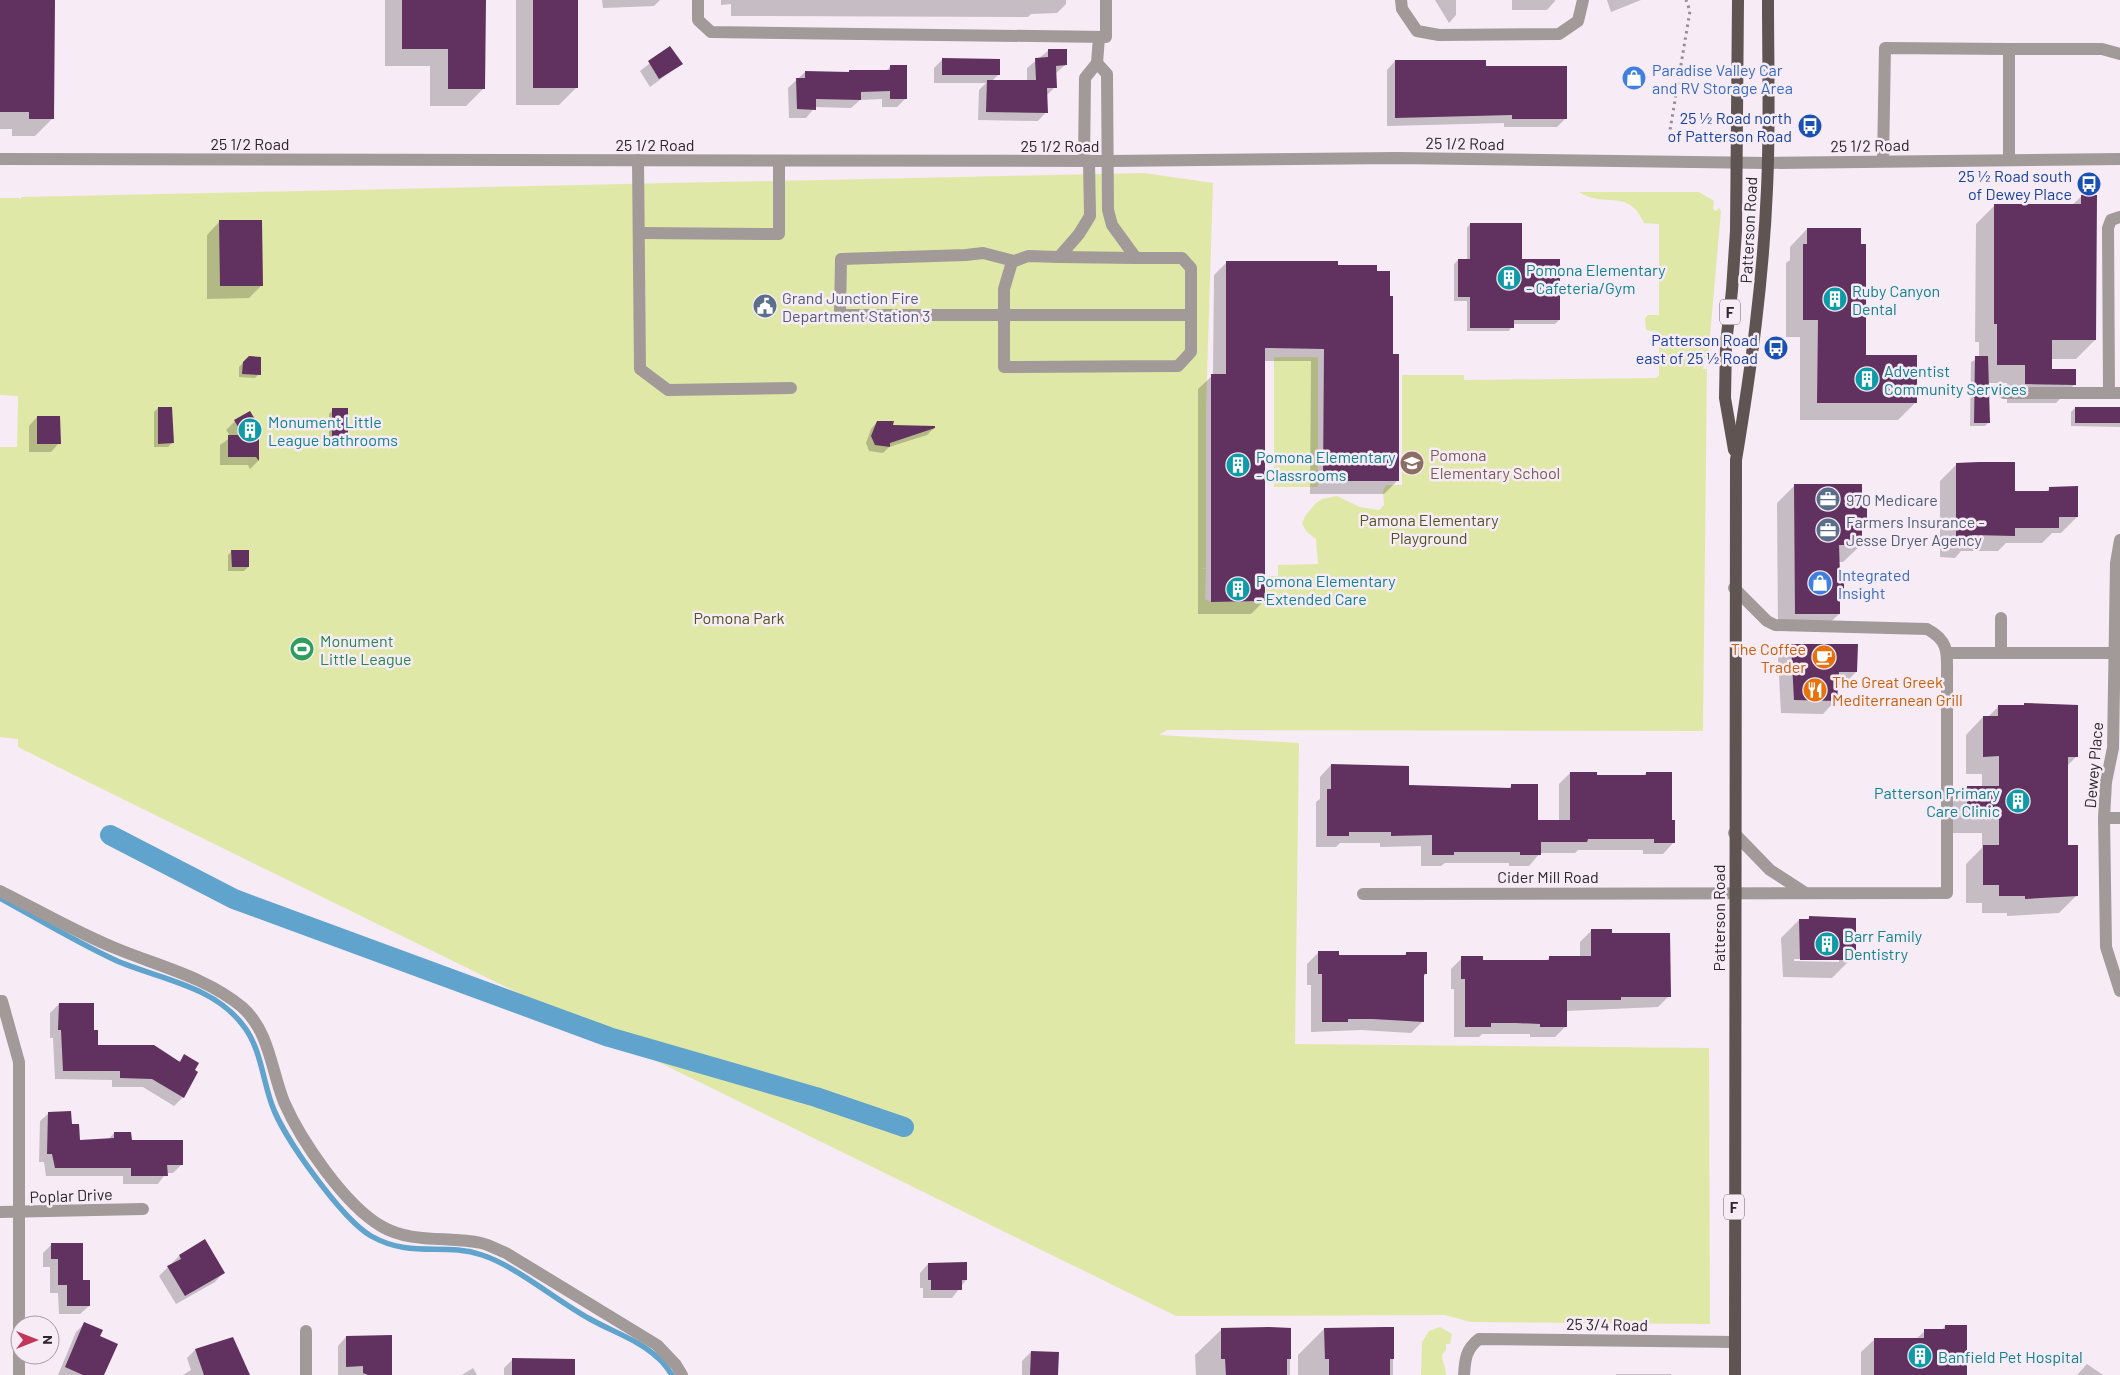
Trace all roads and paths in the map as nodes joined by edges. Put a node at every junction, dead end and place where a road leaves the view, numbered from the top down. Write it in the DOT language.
graph roads {
  1 [pos="698,0"];
  2 [pos="1106,0"];
  3 [pos="1401,0"];
  4 [pos="1583,0"];
  5 [pos="1686,0"];
  6 [pos="1738,0"];
  7 [pos="1768,0"];
  8 [pos="1099,37"];
  9 [pos="2009,49"];
  10 [pos="2120,54"];
  11 [pos="1097,63"];
  12 [pos="1669,136"];
  13 [pos="0,159"];
  14 [pos="2009,159"];
  15 [pos="2120,159"];
  16 [pos="638,160"];
  17 [pos="779,161"];
  18 [pos="1086,161"];
  19 [pos="1108,161"];
  20 [pos="1883,161"];
  21 [pos="1736,163"];
  22 [pos="1768,163"];
  23 [pos="2120,217"];
  24 [pos="639,233"];
  25 [pos="1059,257"];
  26 [pos="1136,258"];
  27 [pos="1014,261"];
  28 [pos="1004,315"];
  29 [pos="1191,315"];
  30 [pos="791,388"];
  31 [pos="2004,393"];
  32 [pos="2115,393"];
  33 [pos="1736,460"];
  34 [pos="2120,540"];
  35 [pos="1734,588"];
  36 [pos="2118,600"];
  37 [pos="2001,618"];
  38 [pos="1947,652"];
  39 [pos="2001,652"];
  40 [pos="2114,653"];
  41 [pos="2104,818"];
  42 [pos="2120,818"];
  43 [pos="1734,833"];
  44 [pos="0,891"];
  45 [pos="1734,892"];
  46 [pos="1804,892"];
  47 [pos="1363,894"];
  48 [pos="2120,991"];
  49 [pos="1,1001"];
  50 [pos="143,1209"];
  51 [pos="0,1212"];
  52 [pos="20,1213"];
  53 [pos="306,1331"];
  54 [pos="1735,1342"];
  55 [pos="19,1375"];
  56 [pos="306,1375"];
  57 [pos="682,1375"];
  58 [pos="1464,1375"];
  59 [pos="1735,1375"];
  1 -- 8 [label="street"];
  2 -- 8 [label="street"];
  3 -- 4 [label="street"];
  5 -- 12 [label="path"];
  6 -- 21 [label="main road, Patterson Road / F"];
  7 -- 22 [label="main road, Patterson Road / F"];
  8 -- 11 [label="street"];
  9 -- 10 [label="street"];
  9 -- 14 [label="street"];
  9 -- 20 [label="street"];
  11 -- 18 [label="street"];
  11 -- 19 [label="street"];
  13 -- 16 [label="street, 25 1/2 Road"];
  14 -- 15 [label="street, 25 1/2 Road"];
  14 -- 20 [label="street, 25 1/2 Road"];
  16 -- 17 [label="street, 25 1/2 Road"];
  16 -- 24 [label="street"];
  17 -- 18 [label="street, 25 1/2 Road"];
  17 -- 24 [label="street"];
  18 -- 19 [label="street, 25 1/2 Road"];
  18 -- 25 [label="street"];
  19 -- 21 [label="street, 25 1/2 Road"];
  19 -- 26 [label="street"];
  20 -- 22 [label="street, 25 1/2 Road"];
  21 -- 22 [label="street, 25 1/2 Road"];
  21 -- 33 [label="main road, Patterson Road / F"];
  22 -- 33 [label="main road, Patterson Road / F"];
  23 -- 32 [label="street"];
  24 -- 30 [label="street"];
  25 -- 26 [label="street"];
  25 -- 27 [label="street"];
  26 -- 29 [label="street"];
  27 -- 28 [label="street"];
  27 -- 28 [label="street"];
  28 -- 29 [label="street"];
  28 -- 29 [label="street"];
  31 -- 32 [label="street"];
  33 -- 35 [label="main road, Patterson Road / F"];
  34 -- 36 [label="street, Dewey Place"];
  35 -- 38 [label="street"];
  35 -- 43 [label="main road, Patterson Road / F"];
  36 -- 40 [label="street, Dewey Place"];
  37 -- 39 [label="street"];
  38 -- 39 [label="street"];
  38 -- 46 [label="street, Cider Mill Road"];
  39 -- 40 [label="street"];
  40 -- 41 [label="street, Dewey Place"];
  41 -- 42 [label="street"];
  41 -- 48 [label="street, Dewey Place"];
  43 -- 45 [label="main road, Patterson Road / F"];
  43 -- 46 [label="street"];
  44 -- 57 [label="street"];
  45 -- 46 [label="street, Cider Mill Road"];
  45 -- 47 [label="street, Cider Mill Road"];
  45 -- 54 [label="main road, Patterson Road / F"];
  49 -- 52 [label="street"];
  50 -- 52 [label="street, Poplar Drive"];
  51 -- 52 [label="street, Poplar Drive"];
  52 -- 55 [label="street"];
  53 -- 56 [label="street"];
  54 -- 58 [label="street, 25 3/4 Road"];
  54 -- 59 [label="main road, Patterson Road / F"];
}
